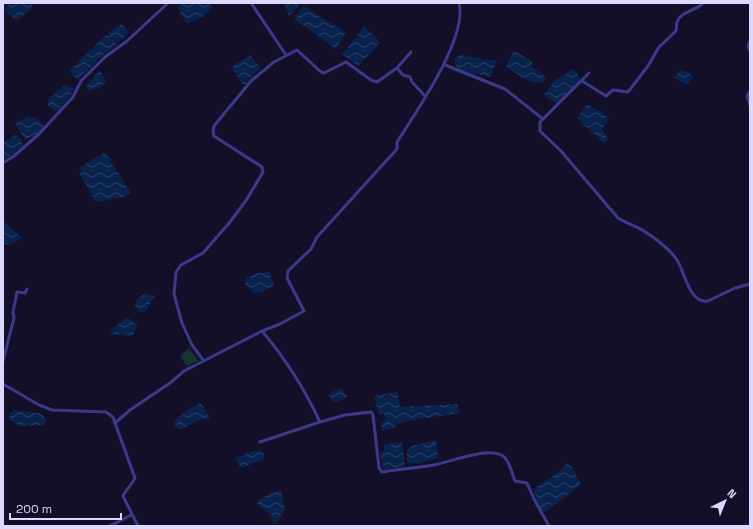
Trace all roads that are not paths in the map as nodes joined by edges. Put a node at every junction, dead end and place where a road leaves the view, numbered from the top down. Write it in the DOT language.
graph roads {
  1 [pos="168,3"];
  2 [pos="251,3"];
  3 [pos="459,3"];
  4 [pos="703,3"];
  5 [pos="750,41"];
  6 [pos="750,51"];
  7 [pos="411,52"];
  8 [pos="286,55"];
  9 [pos="445,65"];
  10 [pos="397,68"];
  11 [pos="589,72"];
  12 [pos="582,80"];
  13 [pos="750,91"];
  14 [pos="425,96"];
  15 [pos="750,105"];
  16 [pos="543,118"];
  17 [pos="3,163"];
  18 [pos="750,284"];
  19 [pos="27,289"];
  20 [pos="262,331"];
  21 [pos="3,361"];
  22 [pos="204,361"];
  23 [pos="3,384"];
  24 [pos="320,422"];
  25 [pos="115,423"];
  26 [pos="260,442"];
  27 [pos="131,515"];
  28 [pos="110,526"];
  29 [pos="138,526"];
  30 [pos="549,526"];
  1 -- 17 [label="street"];
  2 -- 8 [label="street"];
  3 -- 9 [label="street"];
  4 -- 12 [label="street"];
  5 -- 6 [label="street"];
  7 -- 10 [label="street"];
  8 -- 10 [label="street"];
  8 -- 22 [label="street"];
  9 -- 14 [label="street"];
  9 -- 16 [label="street"];
  10 -- 14 [label="street"];
  11 -- 12 [label="street"];
  12 -- 16 [label="street"];
  13 -- 15 [label="street"];
  14 -- 20 [label="street"];
  16 -- 18 [label="street"];
  19 -- 21 [label="street"];
  20 -- 22 [label="street"];
  20 -- 24 [label="street"];
  22 -- 25 [label="street"];
  23 -- 25 [label="street"];
  24 -- 26 [label="street"];
  24 -- 30 [label="street"];
  25 -- 27 [label="street"];
  27 -- 28 [label="street"];
  27 -- 29 [label="street"];
}
